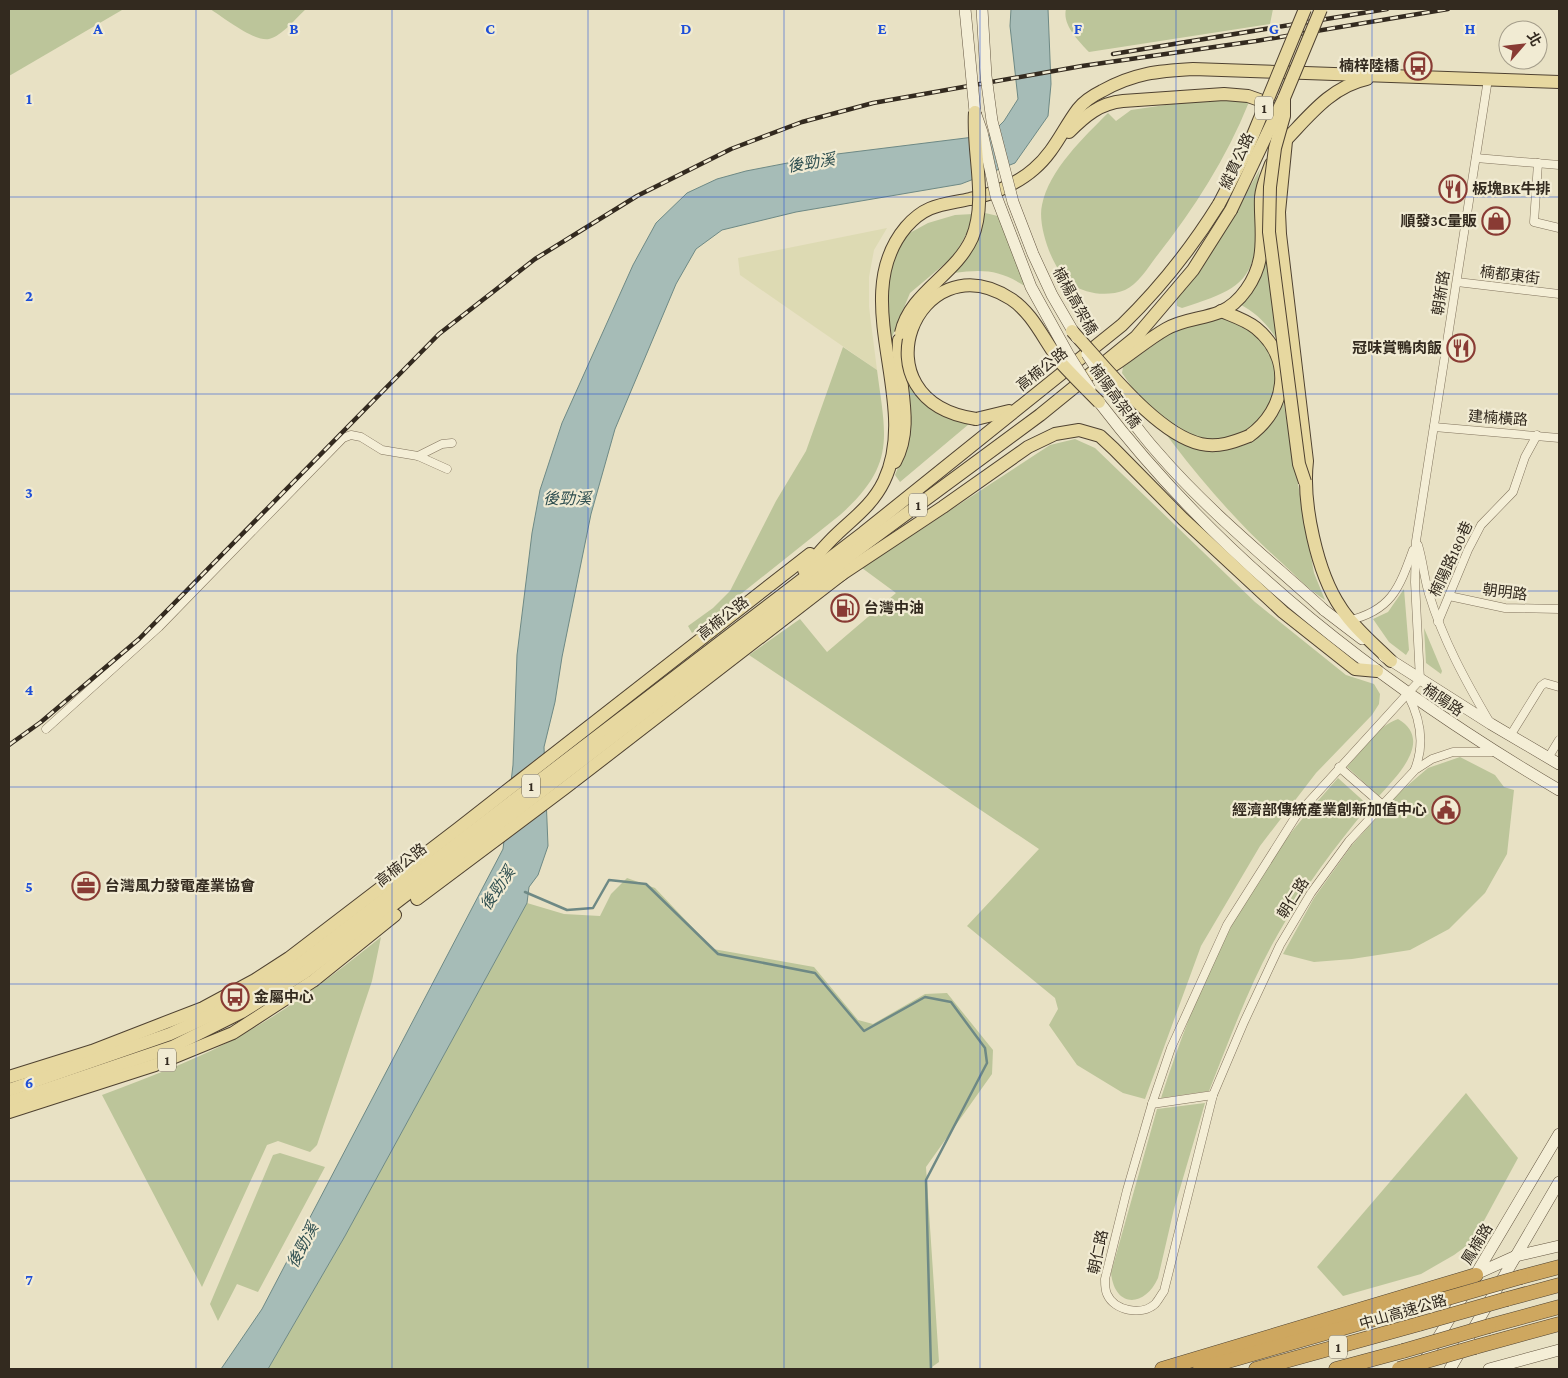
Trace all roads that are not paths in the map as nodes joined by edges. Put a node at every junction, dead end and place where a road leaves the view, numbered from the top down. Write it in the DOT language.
graph roads {
  1 [pos="965,9"];
  2 [pos="982,9"];
  3 [pos="1305,9"];
  4 [pos="1321,9"];
  5 [pos="1379,76"];
  6 [pos="1488,79"];
  7 [pos="1559,82"];
  8 [pos="1284,98"];
  9 [pos="975,112"];
  10 [pos="1286,141"];
  11 [pos="1057,145"];
  12 [pos="1476,158"];
  13 [pos="1538,163"];
  14 [pos="1559,165"];
  15 [pos="1232,210"];
  16 [pos="1559,228"];
  17 [pos="1457,282"];
  18 [pos="1559,294"];
  19 [pos="1221,311"];
  20 [pos="1072,331"];
  21 [pos="1077,385"];
  22 [pos="1099,402"];
  23 [pos="1018,408"];
  24 [pos="1434,427"];
  25 [pos="1538,435"];
  26 [pos="1559,438"];
  27 [pos="452,443"];
  28 [pos="418,456"];
  29 [pos="448,469"];
  30 [pos="885,479"];
  31 [pos="1305,482"];
  32 [pos="836,535"];
  33 [pos="1416,541"];
  34 [pos="845,547"];
  35 [pos="809,564"];
  36 [pos="839,570"];
  37 [pos="773,582"];
  38 [pos="1449,596"];
  39 [pos="788,602"];
  40 [pos="1559,609"];
  41 [pos="1345,621"];
  42 [pos="1438,622"];
  43 [pos="1316,624"];
  44 [pos="1391,661"];
  45 [pos="1377,671"];
  46 [pos="1420,680"];
  47 [pos="1559,687"];
  48 [pos="1408,694"];
  49 [pos="1491,724"];
  50 [pos="46,729"];
  51 [pos="1510,736"];
  52 [pos="1559,740"];
  53 [pos="1495,752"];
  54 [pos="1548,758"];
  55 [pos="1559,764"];
  56 [pos="1340,767"];
  57 [pos="1415,770"];
  58 [pos="1559,790"];
  59 [pos="1383,806"];
  60 [pos="500,832"];
  61 [pos="9,1077"];
  62 [pos="9,1090"];
  63 [pos="1213,1095"];
  64 [pos="9,1102"];
  65 [pos="1152,1104"];
  66 [pos="9,1112"];
  67 [pos="1559,1134"];
  68 [pos="1559,1182"];
  69 [pos="1559,1246"];
  70 [pos="1516,1256"];
  71 [pos="1559,1267"];
  72 [pos="1476,1275"];
  73 [pos="1559,1285"];
  74 [pos="1559,1306"];
  75 [pos="1559,1324"];
  76 [pos="1559,1350"];
  77 [pos="1162,1369"];
  78 [pos="1200,1369"];
  79 [pos="1256,1369"];
  80 [pos="1336,1369"];
  81 [pos="1398,1369"];
  82 [pos="1420,1369"];
  83 [pos="1450,1369"];
  84 [pos="1489,1369"];
  1 -- 9 [label="street, 楠陽高架橋, bridge"];
  2 -- 20 [label="street, 楠楊高架橋, bridge"];
  3 -- 23 [label="main road, 高楠公路 / 1, bridge"];
  4 -- 8 [label="main road, 1, bridge"];
  5 -- 6 [label="main road"];
  5 -- 10 [label="main road"];
  5 -- 11 [label="main road"];
  6 -- 7 [label="main road"];
  6 -- 12 [label="street, 朝新路"];
  8 -- 15 [label="main road, 縱貫公路 / 1, bridge"];
  8 -- 31 [label="main road, bridge"];
  9 -- 22 [label="street, 楠陽高架橋, bridge"];
  9 -- 30 [label="main road, bridge"];
  10 -- 11 [label="main road"];
  10 -- 19 [label="main road"];
  10 -- 31 [label="main road"];
  11 -- 30 [label="main road"];
  12 -- 13 [label="street"];
  12 -- 17 [label="street, 朝新路"];
  13 -- 14 [label="street"];
  13 -- 16 [label="street"];
  15 -- 21 [label="main road, 高楠公路 / 1"];
  17 -- 18 [label="street, 楠都東街"];
  17 -- 24 [label="street, 朝新路"];
  19 -- 20 [label="main road, bridge"];
  19 -- 21 [label="main road"];
  20 -- 41 [label="street, 楠楊高架橋, bridge"];
  21 -- 36 [label="main road, 高楠公路 / 1"];
  22 -- 23 [label="main road, bridge"];
  22 -- 43 [label="street, 楠陽高架橋"];
  23 -- 34 [label="main road, 高楠公路 / 1"];
  24 -- 25 [label="street, 建楠橫路"];
  24 -- 33 [label="street, 朝新路"];
  25 -- 26 [label="street, 建楠橫路"];
  25 -- 38 [label="street, 楠陽路180巷"];
  27 -- 28 [label="street"];
  28 -- 29 [label="street"];
  28 -- 50 [label="street"];
  30 -- 32 [label="main road"];
  31 -- 41 [label="main road"];
  32 -- 35 [label="main road"];
  32 -- 37 [label="main road, 高楠公路 / 1"];
  33 -- 41 [label="street, 朝新路"];
  33 -- 42 [label="street, 朝新路"];
  33 -- 46 [label="street, 朝新路"];
  34 -- 35 [label="main road"];
  34 -- 39 [label="main road, 高楠公路 / 1"];
  35 -- 37 [label="main road"];
  35 -- 39 [label="main road"];
  36 -- 39 [label="main road, 高楠公路 / 1"];
  36 -- 39 [label="main road"];
  36 -- 45 [label="main road"];
  37 -- 61 [label="main road, 高楠公路 / 1"];
  38 -- 40 [label="street, 朝明路"];
  38 -- 42 [label="street, 楠陽路180巷"];
  39 -- 60 [label="main road, 高楠公路 / 1"];
  39 -- 60 [label="main road, 高楠公路 / 1"];
  39 -- 62 [label="main road, 高楠公路 / 1"];
  41 -- 44 [label="main road"];
  42 -- 49 [label="street, 朝新路"];
  43 -- 45 [label="street, 楠陽路"];
  44 -- 46 [label="street, 楠陽路"];
  45 -- 48 [label="street, 楠陽路"];
  46 -- 48 [label="street, 朝仁路"];
  46 -- 49 [label="street, 楠陽路"];
  47 -- 51 [label="street"];
  48 -- 53 [label="street, 楠陽路"];
  48 -- 56 [label="street, 朝仁路"];
  48 -- 57 [label="street"];
  49 -- 51 [label="street, 楠陽路"];
  51 -- 54 [label="street, 楠陽路"];
  52 -- 54 [label="street"];
  53 -- 57 [label="street, 朝仁路"];
  53 -- 58 [label="street, 楠陽路"];
  54 -- 55 [label="street, 楠陽路"];
  56 -- 59 [label="street"];
  56 -- 65 [label="street, 朝仁路"];
  57 -- 59 [label="street, 朝仁路"];
  59 -- 63 [label="street, 朝仁路"];
  60 -- 64 [label="main road, 高楠公路 / 1"];
  60 -- 66 [label="main road, 高楠公路 / 1"];
  63 -- 65 [label="street"];
  63 -- 65 [label="street, 朝仁路"];
  67 -- 72 [label="street, 鳳楠路"];
  68 -- 70 [label="street"];
  69 -- 70 [label="street"];
  70 -- 72 [label="street"];
  70 -- 83 [label="street"];
  71 -- 78 [label="highway, bridge"];
  72 -- 77 [label="highway"];
  72 -- 82 [label="street, 鳳楠路"];
  73 -- 79 [label="highway, 中山高速公路 / 1, bridge"];
  74 -- 80 [label="highway, 1, bridge"];
  75 -- 81 [label="highway, bridge"];
  76 -- 84 [label="street"];
}
